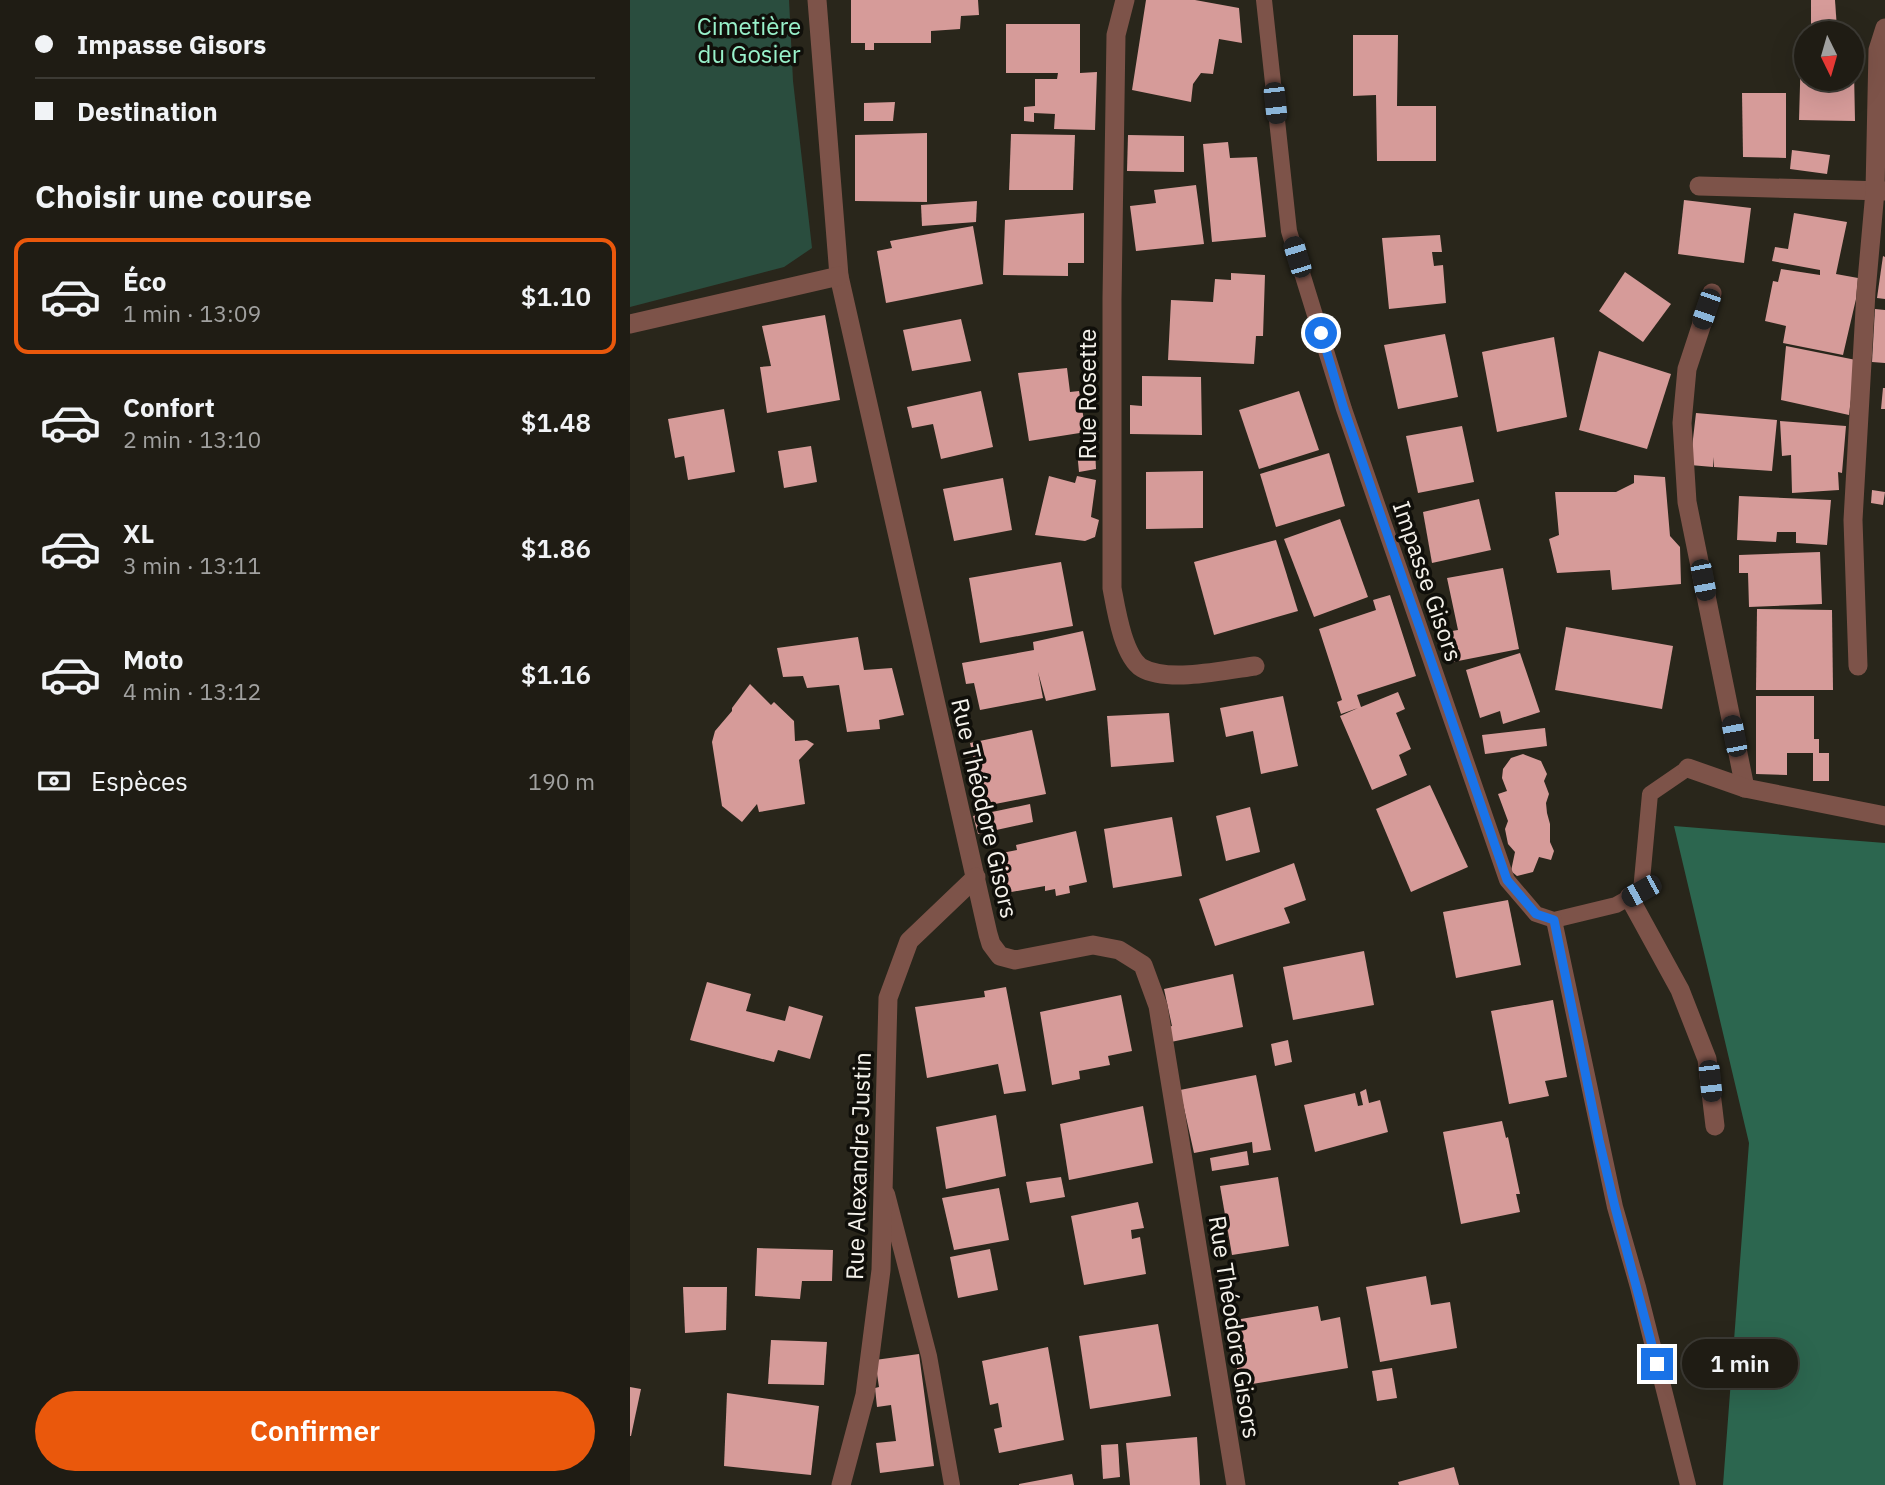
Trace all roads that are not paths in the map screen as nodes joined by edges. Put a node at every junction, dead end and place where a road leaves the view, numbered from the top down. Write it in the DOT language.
graph roads {
  1 [pos="817,0"];
  2 [pos="1125,0"];
  3 [pos="1264,0"];
  4 [pos="1885,28"];
  5 [pos="1699,186"];
  6 [pos="1880,191"];
  7 [pos="838,276"];
  8 [pos="1712,293"];
  9 [pos="630,324"];
  10 [pos="1255,666"];
  11 [pos="1858,666"];
  12 [pos="1688,768"];
  13 [pos="1745,788"];
  14 [pos="1885,816"];
  15 [pos="976,877"];
  16 [pos="1629,897"];
  17 [pos="1554,920"];
  18 [pos="1714,1126"];
  19 [pos="884,1182"];
  20 [pos="841,1485"];
  21 [pos="952,1485"];
  22 [pos="1236,1485"];
  23 [pos="1688,1485"];
  1 -- 7 [label="street, Rue Théodore Gisors"];
  2 -- 10 [label="street, Rue Rosette"];
  3 -- 17 [label="lane, Impasse Gisors"];
  4 -- 6 [label="street"];
  5 -- 6 [label="street"];
  6 -- 11 [label="street"];
  7 -- 9 [label="street"];
  7 -- 15 [label="street, Rue Théodore Gisors"];
  8 -- 13 [label="street"];
  12 -- 13 [label="street"];
  12 -- 16 [label="lane"];
  13 -- 14 [label="street"];
  15 -- 19 [label="street, Rue Alexandre Justin"];
  15 -- 22 [label="street, Rue Théodore Gisors"];
  16 -- 17 [label="lane"];
  16 -- 18 [label="street"];
  17 -- 23 [label="lane"];
  19 -- 20 [label="street, Rue Alexandre Justin"];
  19 -- 21 [label="lane"];
}
